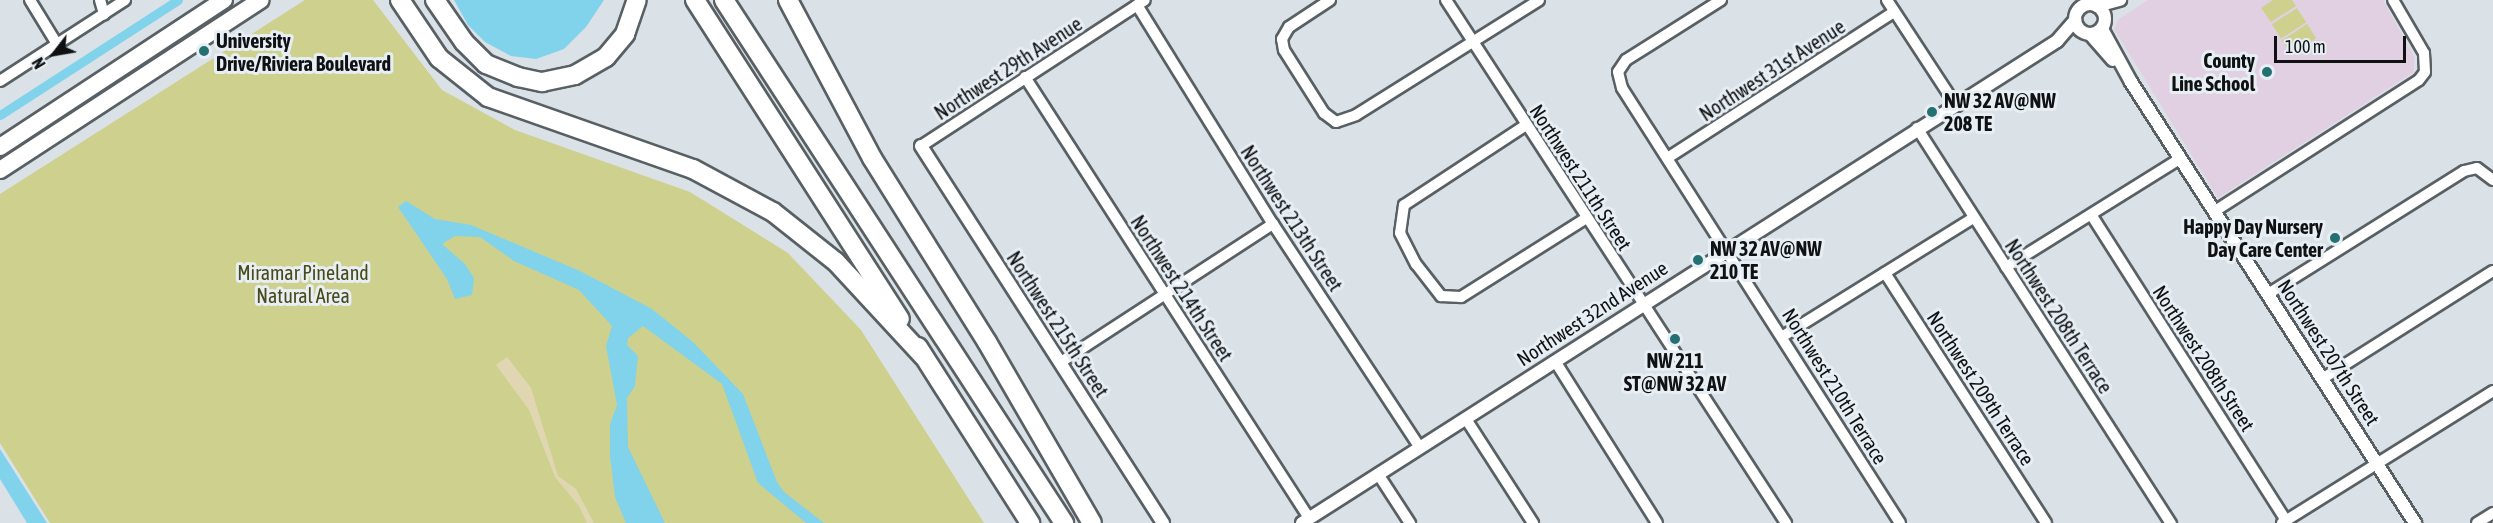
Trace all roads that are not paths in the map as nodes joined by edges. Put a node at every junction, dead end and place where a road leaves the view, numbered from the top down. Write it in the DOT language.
graph roads {
  1 [pos="30,0"];
  2 [pos="100,0"];
  3 [pos="125,0"];
  4 [pos="224,0"];
  5 [pos="261,0"];
  6 [pos="400,0"];
  7 [pos="435,0"];
  8 [pos="637,0"];
  9 [pos="695,0"];
  10 [pos="724,0"];
  11 [pos="788,0"];
  12 [pos="1330,0"];
  13 [pos="1446,0"];
  14 [pos="1539,0"];
  15 [pos="1721,0"];
  16 [pos="1887,0"];
  17 [pos="2071,0"];
  18 [pos="2393,0"];
  19 [pos="2119,1"];
  20 [pos="1141,3"];
  21 [pos="2090,3"];
  22 [pos="1894,12"];
  23 [pos="104,14"];
  24 [pos="2076,16"];
  25 [pos="2096,29"];
  26 [pos="1473,41"];
  27 [pos="2057,41"];
  28 [pos="57,44"];
  29 [pos="1025,77"];
  30 [pos="0,81"];
  31 [pos="1955,104"];
  32 [pos="1526,125"];
  33 [pos="1917,128"];
  34 [pos="921,146"];
  35 [pos="0,147"];
  36 [pos="1669,157"];
  37 [pos="2181,158"];
  38 [pos="0,170"];
  39 [pos="2493,180"];
  40 [pos="2215,211"];
  41 [pos="2092,216"];
  42 [pos="1973,218"];
  43 [pos="1585,219"];
  44 [pos="1273,224"];
  45 [pos="1727,249"];
  46 [pos="2006,267"];
  47 [pos="2493,272"];
  48 [pos="1885,273"];
  49 [pos="1165,294"];
  50 [pos="2268,294"];
  51 [pos="1642,303"];
  52 [pos="1783,336"];
  53 [pos="924,357"];
  54 [pos="1555,361"];
  55 [pos="1061,362"];
  56 [pos="2322,379"];
  57 [pos="2493,391"];
  58 [pos="1466,419"];
  59 [pos="1420,448"];
  60 [pos="2378,466"];
  61 [pos="1378,474"];
  62 [pos="2493,513"];
  63 [pos="1305,521"];
  64 [pos="2284,522"];
  65 [pos="1030,523"];
  66 [pos="1064,523"];
  67 [pos="1092,523"];
  68 [pos="1163,523"];
  69 [pos="1410,523"];
  70 [pos="1533,523"];
  71 [pos="1657,523"];
  72 [pos="1786,523"];
  73 [pos="1900,523"];
  74 [pos="2046,523"];
  75 [pos="2171,523"];
  76 [pos="2415,523"];
  77 [pos="2476,523"];
  1 -- 28 [label="street"];
  2 -- 23 [label="street"];
  3 -- 23 [label="street"];
  4 -- 35 [label="main road"];
  5 -- 38 [label="main road"];
  6 -- 53 [label="highway"];
  7 -- 8 [label="highway"];
  9 -- 53 [label="highway"];
  10 -- 66 [label="highway"];
  11 -- 67 [label="highway"];
  12 -- 26 [label="street"];
  13 -- 26 [label="street, Northwest 211th Street"];
  14 -- 26 [label="street"];
  15 -- 36 [label="street, Northwest 210th Terrace"];
  16 -- 22 [label="street"];
  17 -- 24 [label="street"];
  18 -- 40 [label="street"];
  19 -- 21 [label="street"];
  19 -- 25 [label="street"];
  20 -- 29 [label="street, Northwest 29th Avenue"];
  20 -- 44 [label="street, Northwest 213th Street"];
  21 -- 24 [label="street, Northwest 32nd Avenue"];
  21 -- 25 [label="street"];
  22 -- 31 [label="street"];
  22 -- 36 [label="street, Northwest 31st Avenue"];
  23 -- 28 [label="street"];
  24 -- 25 [label="street"];
  24 -- 27 [label="street, Northwest 32nd Avenue"];
  25 -- 27 [label="street, Northwest 32nd Avenue"];
  25 -- 37 [label="street, Northwest 207th Street"];
  26 -- 32 [label="street, Northwest 211th Street"];
  27 -- 31 [label="street, Northwest 32nd Avenue"];
  28 -- 30 [label="street"];
  29 -- 34 [label="street, Northwest 29th Avenue"];
  29 -- 49 [label="street, Northwest 214th Street"];
  31 -- 33 [label="street, Northwest 32nd Avenue"];
  32 -- 43 [label="street, Northwest 211th Street"];
  32 -- 43 [label="street"];
  33 -- 42 [label="street, Northwest 208th Terrace"];
  33 -- 45 [label="street, Northwest 32nd Avenue"];
  34 -- 55 [label="street, Northwest 215th Street"];
  36 -- 45 [label="street, Northwest 210th Terrace"];
  37 -- 40 [label="street, Northwest 207th Street"];
  37 -- 41 [label="street"];
  39 -- 50 [label="street"];
  40 -- 50 [label="street, Northwest 207th Street"];
  41 -- 46 [label="street"];
  41 -- 64 [label="street, Northwest 208th Street"];
  42 -- 46 [label="street, Northwest 208th Terrace"];
  42 -- 48 [label="street"];
  43 -- 51 [label="street, Northwest 211th Street"];
  44 -- 49 [label="street"];
  44 -- 59 [label="street, Northwest 213th Street"];
  45 -- 51 [label="street, Northwest 32nd Avenue"];
  45 -- 52 [label="street, Northwest 210th Terrace"];
  46 -- 75 [label="street, Northwest 208th Terrace"];
  47 -- 56 [label="street"];
  48 -- 52 [label="street"];
  48 -- 74 [label="street, Northwest 209th Terrace"];
  49 -- 55 [label="street"];
  49 -- 63 [label="street, Northwest 214th Street"];
  50 -- 56 [label="street, Northwest 207th Street"];
  51 -- 54 [label="street, Northwest 32nd Avenue"];
  51 -- 72 [label="street, Northwest 211th Street"];
  52 -- 73 [label="street, Northwest 210th Terrace"];
  53 -- 65 [label="highway"];
  54 -- 58 [label="street, Northwest 32nd Avenue"];
  54 -- 71 [label="street"];
  55 -- 68 [label="street, Northwest 215th Street"];
  56 -- 60 [label="street, Northwest 207th Street"];
  57 -- 60 [label="street"];
  58 -- 59 [label="street, Northwest 32nd Avenue"];
  58 -- 70 [label="street"];
  59 -- 61 [label="street, Northwest 32nd Avenue"];
  60 -- 64 [label="street"];
  60 -- 76 [label="street, Northwest 207th Street"];
  61 -- 63 [label="street, Northwest 32nd Avenue"];
  61 -- 69 [label="street"];
  62 -- 77 [label="street"];
}
